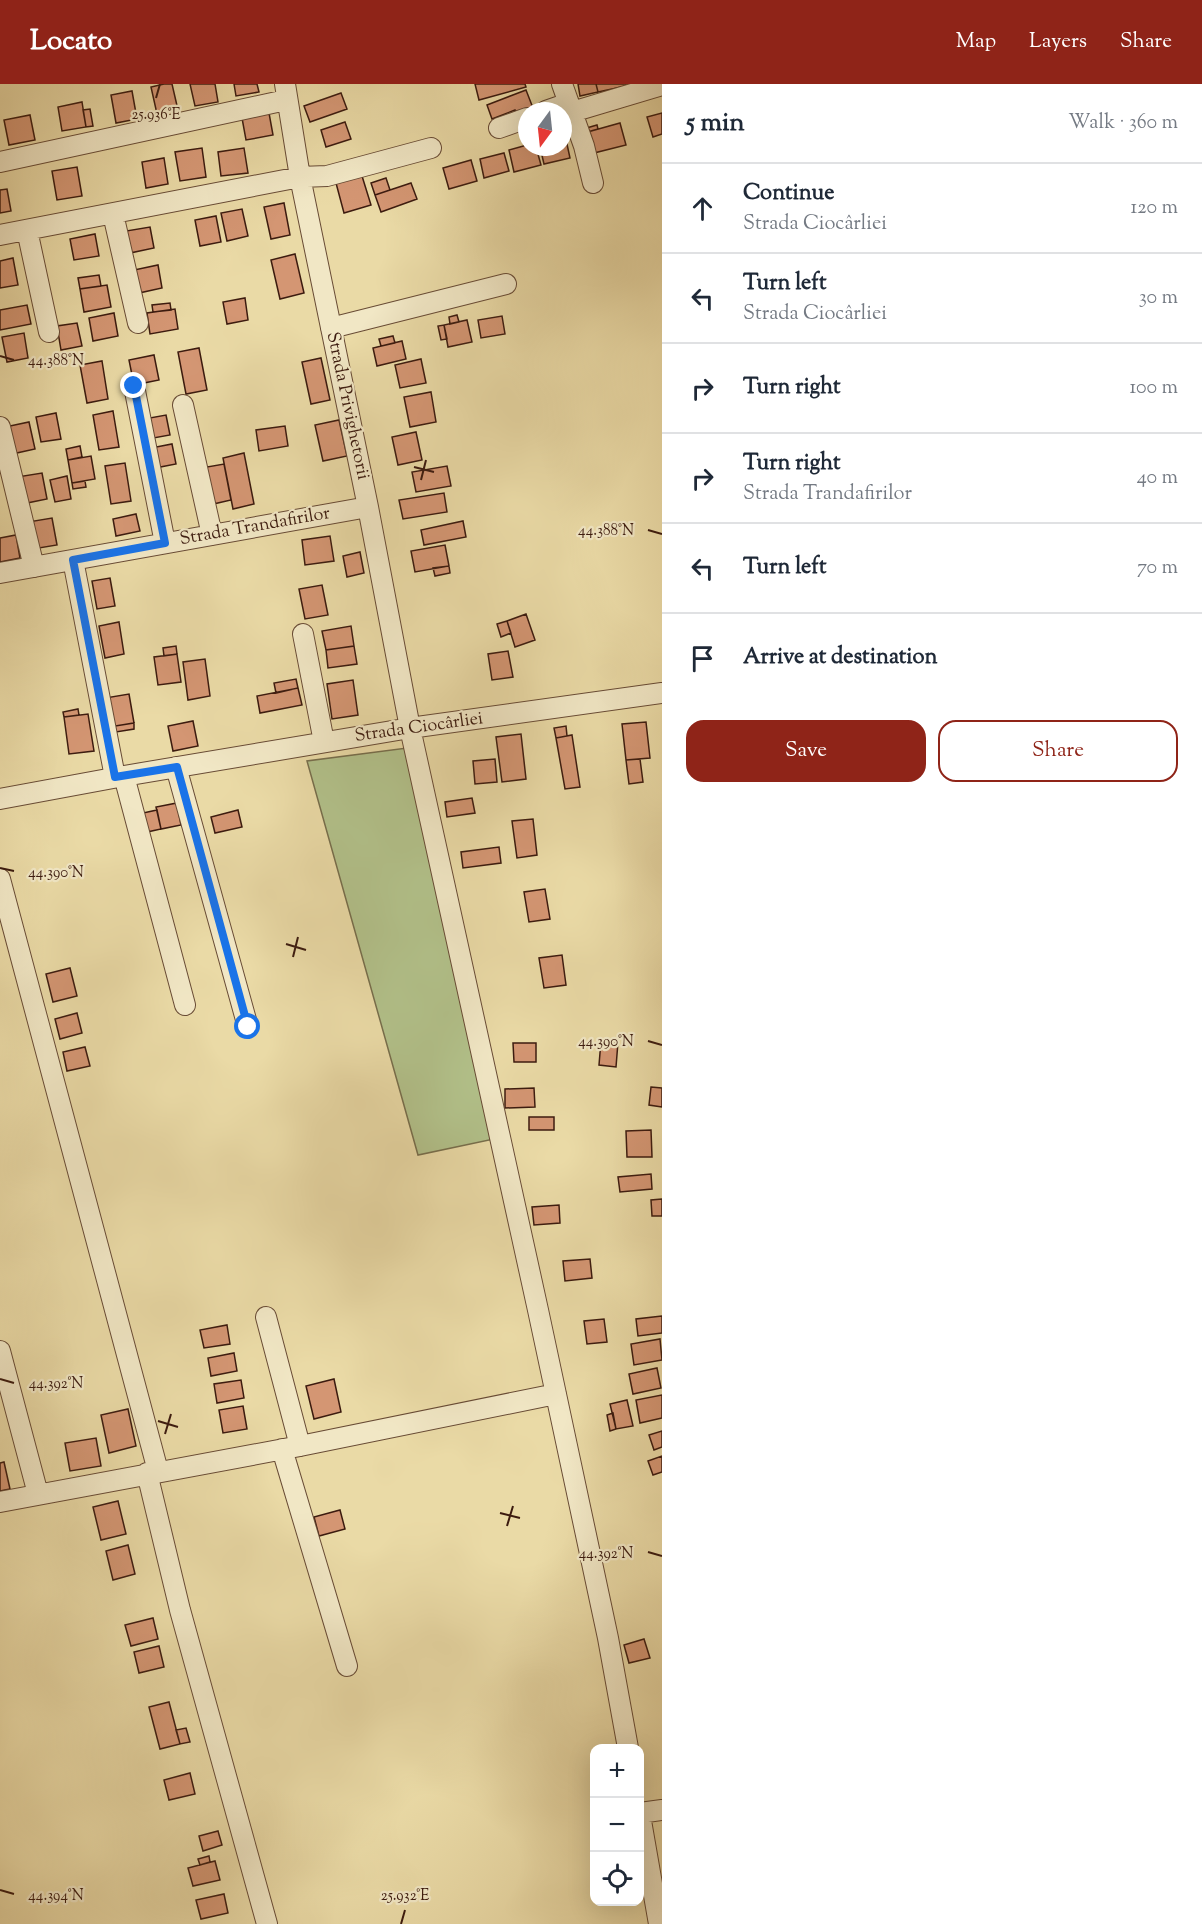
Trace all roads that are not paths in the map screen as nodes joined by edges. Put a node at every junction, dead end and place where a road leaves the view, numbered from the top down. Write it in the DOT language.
graph roads {
  1 [pos="662,85"];
  2 [pos="286,92"];
  3 [pos="568,100"];
  4 [pos="518,121"];
  5 [pos="499,128"];
  6 [pos="431,147"];
  7 [pos="0,162"];
  8 [pos="300,177"];
  9 [pos="593,183"];
  10 [pos="113,214"];
  11 [pos="27,230"];
  12 [pos="0,235"];
  13 [pos="506,284"];
  14 [pos="138,323"];
  15 [pos="331,328"];
  16 [pos="49,332"];
  17 [pos="134,386"];
  18 [pos="183,405"];
  19 [pos="0,427"];
  20 [pos="368,507"];
  21 [pos="212,535"];
  22 [pos="165,543"];
  23 [pos="73,560"];
  24 [pos="34,567"];
  25 [pos="0,573"];
  26 [pos="303,634"];
  27 [pos="662,693"];
  28 [pos="410,728"];
  29 [pos="324,742"];
  30 [pos="177,767"];
  31 [pos="120,777"];
  32 [pos="0,799"];
  33 [pos="0,879"];
  34 [pos="185,1005"];
  35 [pos="248,1027"];
  36 [pos="266,1317"];
  37 [pos="0,1351"];
  38 [pos="556,1394"];
  39 [pos="291,1447"];
  40 [pos="152,1472"];
  41 [pos="38,1494"];
  42 [pos="0,1502"];
  43 [pos="347,1666"];
  44 [pos="627,1744"];
  45 [pos="662,1810"];
  46 [pos="644,1813"];
  47 [pos="644,1842"];
  48 [pos="267,1924"];
  49 [pos="659,1924"];
  1 -- 3 [label="street"];
  2 -- 7 [label="street"];
  2 -- 8 [label="street, Strada Privighetorii"];
  3 -- 9 [label="street"];
  4 -- 5 [label="street"];
  6 -- 8 [label="street"];
  8 -- 10 [label="street"];
  8 -- 15 [label="street, Strada Privighetorii"];
  10 -- 11 [label="street"];
  10 -- 14 [label="street"];
  11 -- 12 [label="street"];
  11 -- 16 [label="street"];
  13 -- 15 [label="street"];
  15 -- 20 [label="street, Strada Privighetorii"];
  17 -- 22 [label="street"];
  18 -- 21 [label="street"];
  19 -- 24 [label="street"];
  20 -- 21 [label="street, Strada Trandafirilor"];
  20 -- 28 [label="street, Strada Privighetorii"];
  21 -- 22 [label="street, Strada Trandafirilor"];
  22 -- 23 [label="street, Strada Trandafirilor"];
  23 -- 24 [label="street, Strada Trandafirilor"];
  23 -- 31 [label="street"];
  24 -- 25 [label="street, Strada Trandafirilor"];
  26 -- 29 [label="street"];
  27 -- 28 [label="street, Strada Ciocârliei"];
  28 -- 29 [label="street, Strada Ciocârliei"];
  28 -- 38 [label="street, Strada Privighetorii"];
  29 -- 30 [label="street, Strada Ciocârliei"];
  30 -- 31 [label="street, Strada Ciocârliei"];
  30 -- 35 [label="street"];
  31 -- 32 [label="street, Strada Ciocârliei"];
  31 -- 34 [label="street"];
  33 -- 40 [label="street"];
  36 -- 39 [label="street"];
  37 -- 41 [label="street"];
  38 -- 39 [label="street"];
  38 -- 44 [label="street, Strada Privighetorii"];
  39 -- 40 [label="street"];
  39 -- 43 [label="street"];
  40 -- 41 [label="street"];
  40 -- 48 [label="street"];
  41 -- 42 [label="street"];
  45 -- 46 [label="street"];
  47 -- 49 [label="street"];
}
